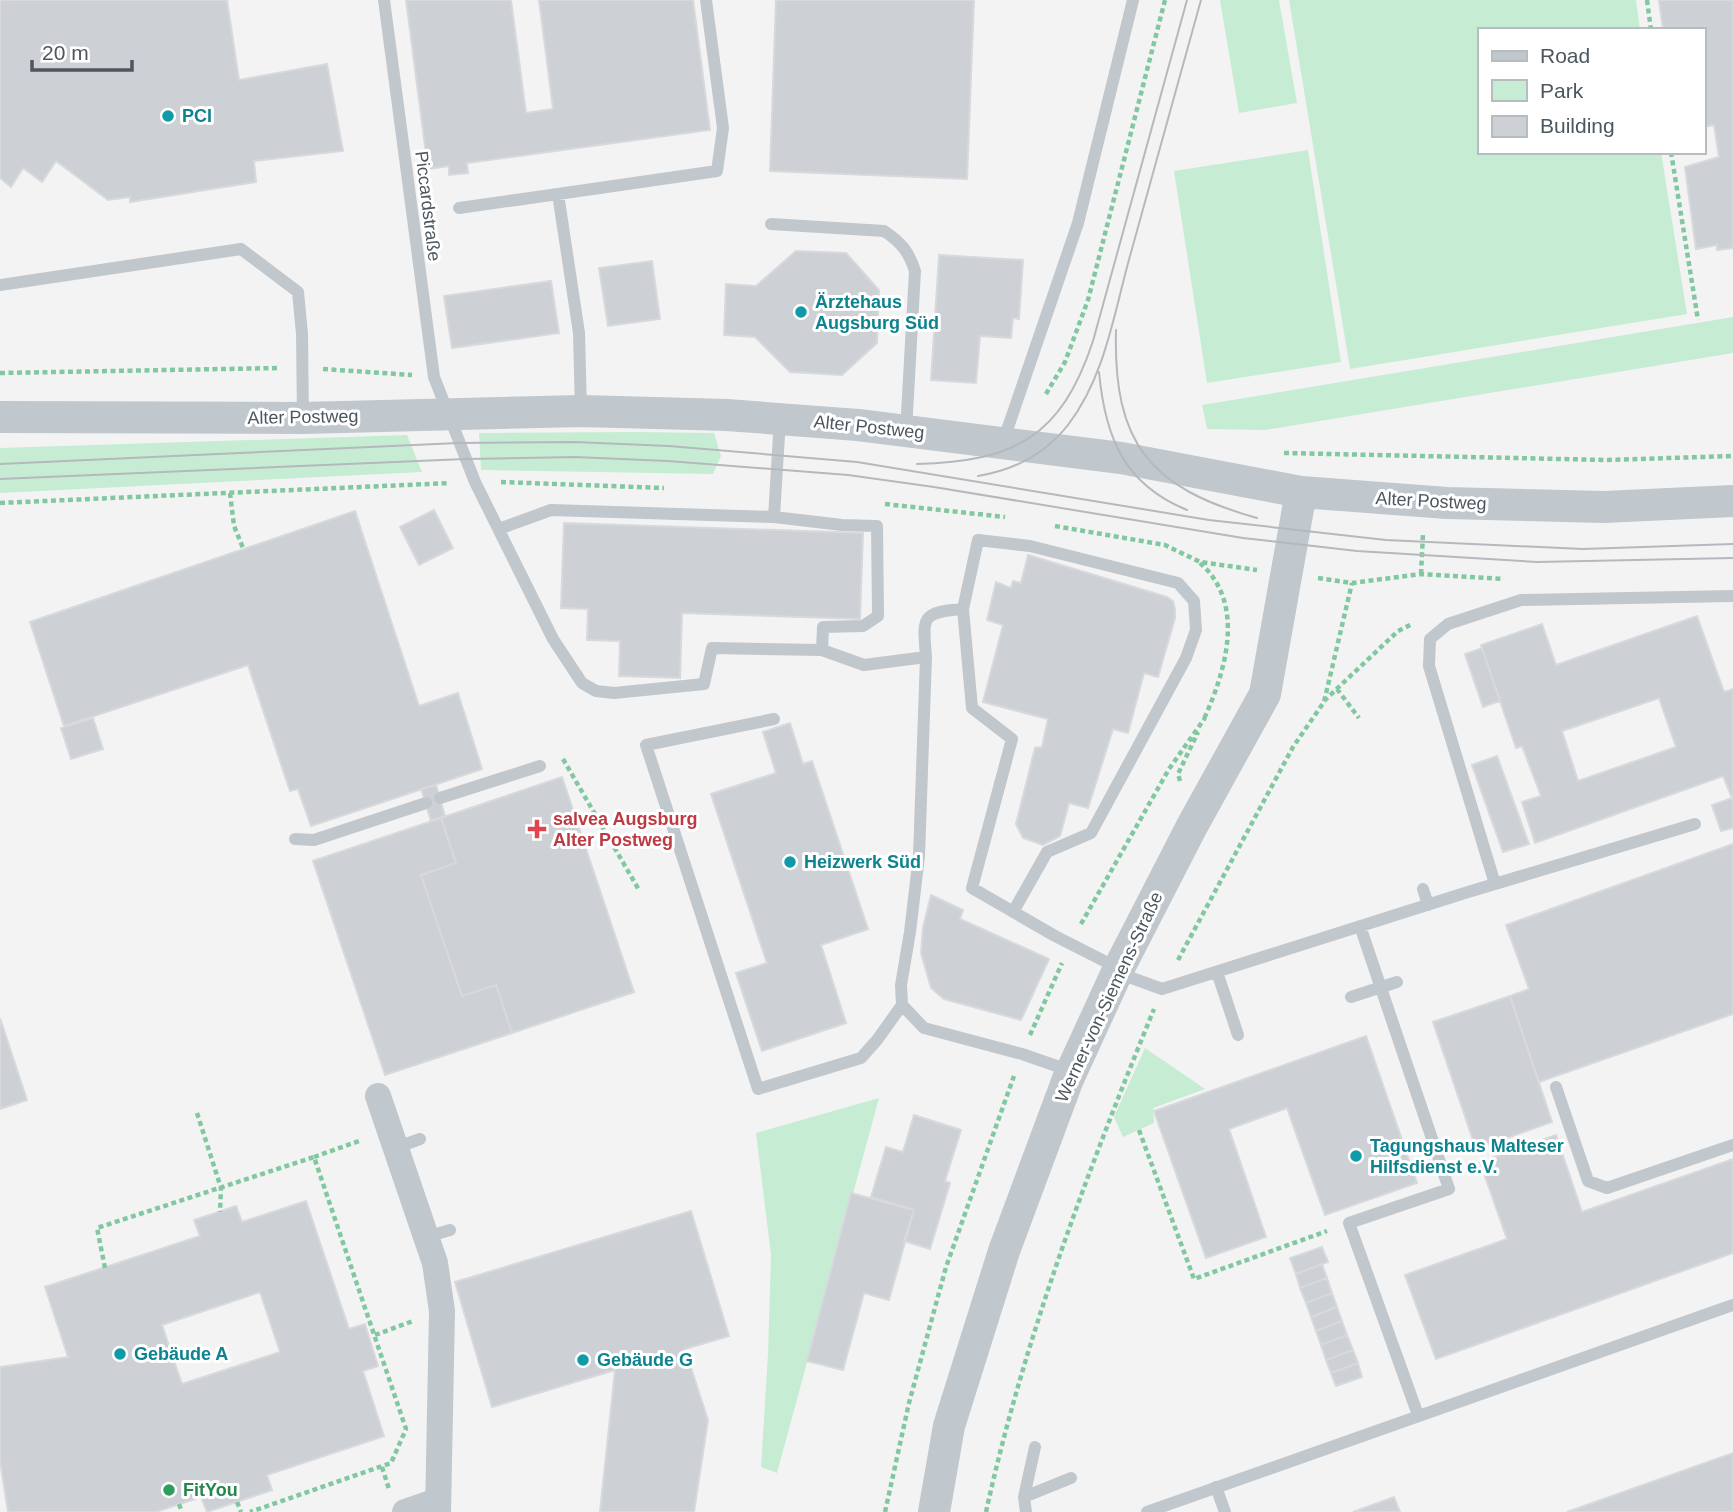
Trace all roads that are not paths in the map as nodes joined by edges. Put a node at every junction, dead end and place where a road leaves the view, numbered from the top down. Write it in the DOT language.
graph roads {
  1 [pos="384,0"];
  2 [pos="706,0"];
  3 [pos="1133,0"];
  4 [pos="558,194"];
  5 [pos="458,208"];
  6 [pos="771,224"];
  7 [pos="0,285"];
  8 [pos="581,411"];
  9 [pos="447,415"];
  10 [pos="0,417"];
  11 [pos="303,418"];
  12 [pos="780,418"];
  13 [pos="906,431"];
  14 [pos="1003,442"];
  15 [pos="1301,492"];
  16 [pos="1733,501"];
  17 [pos="774,517"];
  18 [pos="499,529"];
  19 [pos="1733,596"];
  20 [pos="962,609"];
  21 [pos="822,650"];
  22 [pos="926,657"];
  23 [pos="774,719"];
  24 [pos="540,766"];
  25 [pos="440,798"];
  26 [pos="426,803"];
  27 [pos="1695,824"];
  28 [pos="295,839"];
  29 [pos="1495,884"];
  30 [pos="1423,889"];
  31 [pos="1428,905"];
  32 [pos="1013,912"];
  33 [pos="1342,917"];
  34 [pos="1360,926"];
  35 [pos="1346,931"];
  36 [pos="1118,971"];
  37 [pos="1217,972"];
  38 [pos="1397,982"];
  39 [pos="1381,987"];
  40 [pos="1351,997"];
  41 [pos="902,1005"];
  42 [pos="1238,1035"];
  43 [pos="1071,1071"];
  44 [pos="1556,1087"];
  45 [pos="378,1096"];
  46 [pos="1733,1145"];
  47 [pos="1733,1305"];
  48 [pos="1418,1415"];
  49 [pos="1035,1447"];
  50 [pos="1071,1478"];
  51 [pos="1216,1487"];
  52 [pos="1024,1497"];
  53 [pos="438,1507"];
  54 [pos="405,1512"];
  55 [pos="934,1512"];
  56 [pos="1026,1512"];
  57 [pos="1147,1512"];
  58 [pos="1225,1512"];
  1 -- 9 [label="lane, Piccardstraße"];
  2 -- 4 [label="lane"];
  3 -- 14 [label="lane"];
  4 -- 5 [label="lane"];
  4 -- 8 [label="lane"];
  6 -- 13 [label="lane"];
  7 -- 11 [label="lane"];
  8 -- 9 [label="street, Alter Postweg"];
  8 -- 12 [label="street, Alter Postweg"];
  9 -- 11 [label="street, Alter Postweg"];
  9 -- 18 [label="lane, Piccardstraße"];
  10 -- 11 [label="street, Alter Postweg"];
  12 -- 13 [label="street, Alter Postweg"];
  12 -- 17 [label="lane"];
  13 -- 14 [label="street, Alter Postweg"];
  14 -- 15 [label="street, Alter Postweg"];
  15 -- 16 [label="street, Alter Postweg"];
  15 -- 36 [label="street, Werner-von-Siemens-Straße"];
  17 -- 18 [label="lane"];
  17 -- 21 [label="lane"];
  18 -- 21 [label="lane, Piccardstraße"];
  19 -- 29 [label="lane"];
  20 -- 22 [label="lane"];
  20 -- 32 [label="lane"];
  20 -- 32 [label="lane"];
  21 -- 22 [label="lane"];
  22 -- 41 [label="lane"];
  23 -- 41 [label="lane"];
  24 -- 25 [label="lane"];
  26 -- 28 [label="lane"];
  27 -- 29 [label="lane"];
  29 -- 31 [label="lane"];
  30 -- 31 [label="lane"];
  31 -- 34 [label="lane"];
  32 -- 36 [label="lane"];
  33 -- 35 [label="lane"];
  34 -- 35 [label="lane"];
  34 -- 39 [label="lane"];
  35 -- 37 [label="lane"];
  36 -- 37 [label="lane"];
  36 -- 43 [label="street, Werner-von-Siemens-Straße"];
  37 -- 42 [label="lane"];
  38 -- 39 [label="lane"];
  39 -- 40 [label="lane"];
  39 -- 48 [label="lane"];
  41 -- 43 [label="lane"];
  43 -- 55 [label="street, Werner-von-Siemens-Straße"];
  44 -- 46 [label="lane"];
  45 -- 53 [label="street"];
  47 -- 48 [label="lane"];
  48 -- 51 [label="lane"];
  49 -- 52 [label="lane"];
  50 -- 52 [label="lane"];
  51 -- 57 [label="lane"];
  51 -- 58 [label="lane"];
  52 -- 56 [label="lane"];
  53 -- 54 [label="street"];
}
